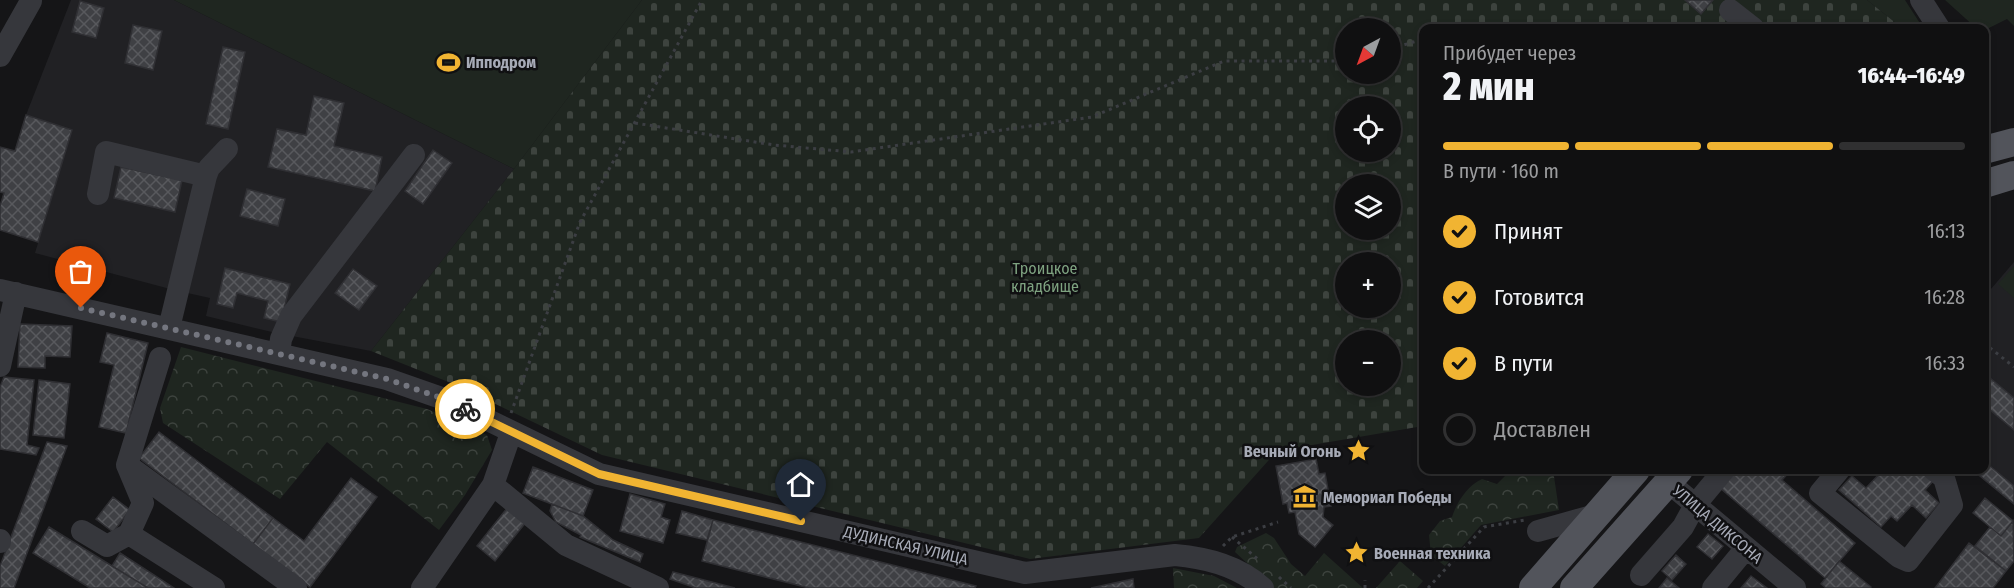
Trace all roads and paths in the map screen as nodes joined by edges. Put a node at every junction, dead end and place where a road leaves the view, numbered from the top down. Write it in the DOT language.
graph roads {
  1 [pos="702,0"];
  2 [pos="1921,0"];
  3 [pos="31,1"];
  4 [pos="1730,10"];
  5 [pos="1748,24"];
  6 [pos="1936,24"];
  7 [pos="1419,40"];
  8 [pos="1401,46"];
  9 [pos="0,56"];
  10 [pos="1335,61"];
  11 [pos="635,123"];
  12 [pos="2014,142"];
  13 [pos="227,149"];
  14 [pos="1989,149"];
  15 [pos="414,156"];
  16 [pos="2014,175"];
  17 [pos="206,176"];
  18 [pos="1989,182"];
  19 [pos="98,194"];
  20 [pos="8,291"];
  21 [pos="170,328"];
  22 [pos="1989,347"];
  23 [pos="279,354"];
  24 [pos="160,358"];
  25 [pos="0,366"];
  26 [pos="2014,367"];
  27 [pos="511,433"];
  28 [pos="127,465"];
  29 [pos="1633,474"];
  30 [pos="1721,474"];
  31 [pos="1836,474"];
  32 [pos="1939,474"];
  33 [pos="1674,476"];
  34 [pos="493,485"];
  35 [pos="1695,505"];
  36 [pos="1599,514"];
  37 [pos="1278,522"];
  38 [pos="1533,525"];
  39 [pos="82,531"];
  40 [pos="129,534"];
  41 [pos="1746,548"];
  42 [pos="1209,560"];
  43 [pos="1641,575"];
  44 [pos="1365,580"];
  45 [pos="282,584"];
  46 [pos="214,588"];
  47 [pos="422,588"];
  48 [pos="658,588"];
  49 [pos="1263,588"];
  50 [pos="1365,588"];
  51 [pos="1428,588"];
  52 [pos="1533,588"];
  53 [pos="1574,588"];
  54 [pos="1713,588"];
  55 [pos="1796,588"];
  1 -- 11 [label="path"];
  2 -- 6 [label="street"];
  3 -- 9 [label="street"];
  4 -- 5 [label="street"];
  7 -- 8 [label="path"];
  10 -- 11 [label="path"];
  11 -- 27 [label="path"];
  12 -- 14 [label="main road"];
  13 -- 17 [label="street"];
  15 -- 23 [label="street"];
  16 -- 18 [label="main road"];
  17 -- 19 [label="street"];
  17 -- 21 [label="street"];
  20 -- 21 [label="street, ДУДИНСКАЯ УЛИЦА"];
  20 -- 25 [label="street"];
  21 -- 23 [label="street, ДУДИНСКАЯ УЛИЦА"];
  22 -- 26 [label="path"];
  23 -- 27 [label="street, ДУДИНСКАЯ УЛИЦА"];
  24 -- 28 [label="street"];
  27 -- 34 [label="street"];
  27 -- 42 [label="street, ДУДИНСКАЯ УЛИЦА"];
  28 -- 40 [label="street"];
  28 -- 45 [label="street"];
  29 -- 36 [label="main road"];
  30 -- 35 [label="street"];
  31 -- 32 [label="street"];
  33 -- 35 [label="street, УЛИЦА ДИКСОНА"];
  33 -- 53 [label="main road"];
  34 -- 47 [label="street"];
  34 -- 48 [label="street"];
  35 -- 41 [label="street, УЛИЦА ДИКСОНА"];
  35 -- 43 [label="street"];
  36 -- 38 [label="street"];
  36 -- 52 [label="main road"];
  37 -- 42 [label="path"];
  38 -- 51 [label="path"];
  39 -- 40 [label="street"];
  40 -- 46 [label="street"];
  41 -- 54 [label="street"];
  41 -- 55 [label="street, УЛИЦА ДИКСОНА"];
  42 -- 49 [label="street, ДУДИНСКАЯ УЛИЦА"];
  44 -- 50 [label="path"];
}
